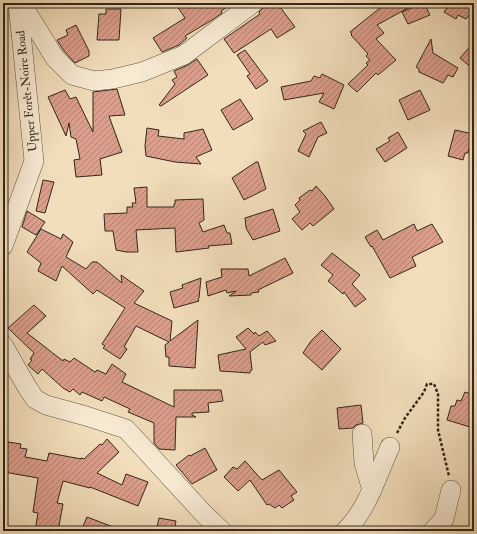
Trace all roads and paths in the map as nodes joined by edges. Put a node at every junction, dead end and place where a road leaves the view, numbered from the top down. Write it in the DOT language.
graph roads {
  1 [pos="18,3"];
  2 [pos="21,3"];
  3 [pos="253,3"];
  4 [pos="3,246"];
  5 [pos="3,345"];
  6 [pos="362,434"];
  7 [pos="390,446"];
  8 [pos="372,490"];
  9 [pos="451,490"];
  10 [pos="222,531"];
  11 [pos="345,531"];
  12 [pos="433,531"];
  1 -- 4 [label="street, Upper Forêt-Noire Road"];
  2 -- 3 [label="street"];
  5 -- 10 [label="street"];
  6 -- 8 [label="street"];
  7 -- 8 [label="street"];
  7 -- 9 [label="path"];
  8 -- 11 [label="street"];
  9 -- 12 [label="street"];
}
